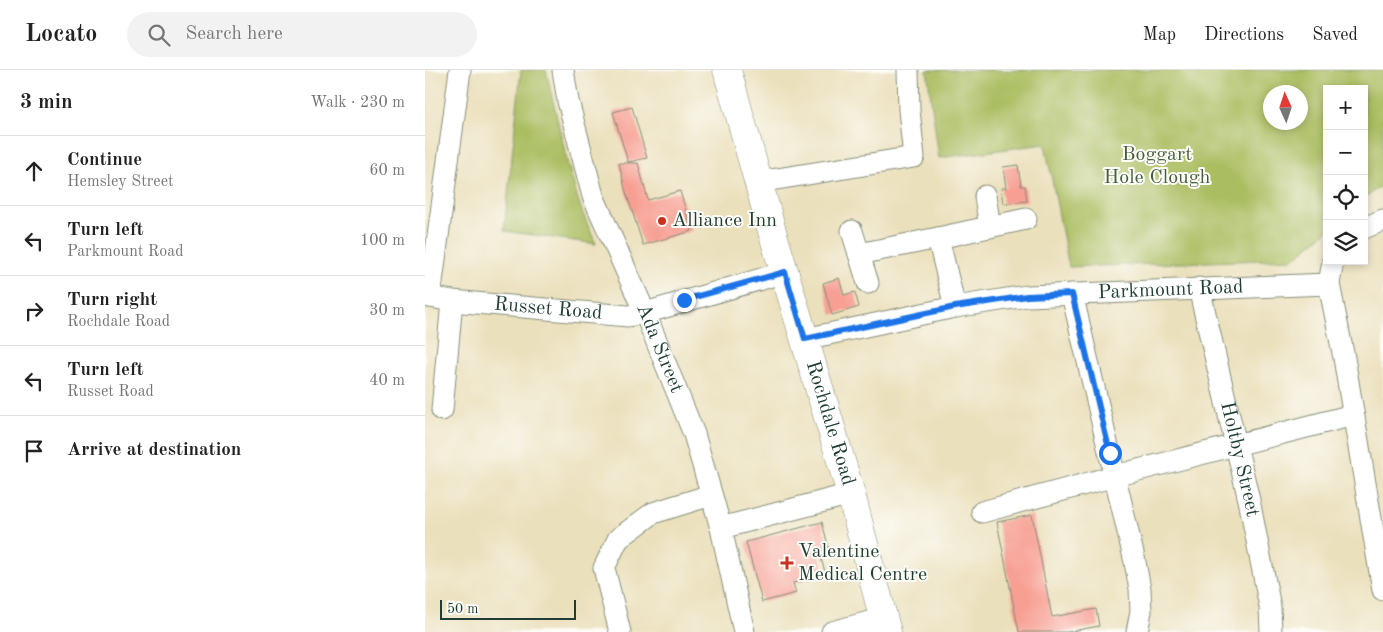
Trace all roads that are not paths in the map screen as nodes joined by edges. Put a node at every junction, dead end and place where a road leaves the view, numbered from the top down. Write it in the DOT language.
graph roads {
  1 [pos="460,70"];
  2 [pos="563,70"];
  3 [pos="727,70"];
  4 [pos="908,70"];
  5 [pos="758,182"];
  6 [pos="985,196"];
  7 [pos="1026,219"];
  8 [pos="1383,220"];
  9 [pos="1368,226"];
  10 [pos="991,227"];
  11 [pos="852,231"];
  12 [pos="937,238"];
  13 [pos="859,254"];
  14 [pos="1332,265"];
  15 [pos="785,272"];
  16 [pos="868,283"];
  17 [pos="1329,284"];
  18 [pos="1199,288"];
  19 [pos="1072,294"];
  20 [pos="428,296"];
  21 [pos="452,300"];
  22 [pos="955,307"];
  23 [pos="645,313"];
  24 [pos="805,339"];
  25 [pos="442,410"];
  26 [pos="1353,415"];
  27 [pos="1236,445"];
  28 [pos="1115,476"];
  29 [pos="851,494"];
  30 [pos="711,495"];
  31 [pos="982,512"];
  32 [pos="721,528"];
  33 [pos="1383,590"];
  34 [pos="885,625"];
  35 [pos="620,632"];
  36 [pos="744,632"];
  37 [pos="832,632"];
  38 [pos="1137,632"];
  39 [pos="1271,632"];
  1 -- 20 [label="street"];
  2 -- 23 [label="street, Ada Street"];
  3 -- 5 [label="main road, Rochdale Road"];
  4 -- 5 [label="street"];
  5 -- 15 [label="main road, Rochdale Road"];
  6 -- 10 [label="street"];
  7 -- 10 [label="street"];
  8 -- 9 [label="street"];
  10 -- 12 [label="street"];
  11 -- 13 [label="street"];
  12 -- 13 [label="street"];
  12 -- 22 [label="street"];
  13 -- 16 [label="street"];
  14 -- 17 [label="street"];
  15 -- 23 [label="street, Russet Road"];
  15 -- 24 [label="main road, Rochdale Road"];
  17 -- 18 [label="street, Parkmount Road"];
  17 -- 26 [label="street"];
  18 -- 19 [label="street, Parkmount Road"];
  18 -- 27 [label="street, Holtby Street"];
  19 -- 22 [label="street, Parkmount Road"];
  19 -- 28 [label="street"];
  20 -- 21 [label="street, Russet Road"];
  21 -- 23 [label="street, Russet Road"];
  21 -- 25 [label="street"];
  22 -- 24 [label="street, Parkmount Road"];
  23 -- 30 [label="street, Ada Street"];
  24 -- 29 [label="main road, Rochdale Road"];
  26 -- 27 [label="street"];
  26 -- 33 [label="street"];
  27 -- 28 [label="street"];
  27 -- 39 [label="street, Holtby Street"];
  28 -- 31 [label="street"];
  28 -- 38 [label="street"];
  29 -- 32 [label="street"];
  29 -- 34 [label="main road, Rochdale Road"];
  30 -- 32 [label="street, Ada Street"];
  30 -- 35 [label="street"];
  32 -- 36 [label="street, Ada Street"];
  34 -- 37 [label="street"];
}
